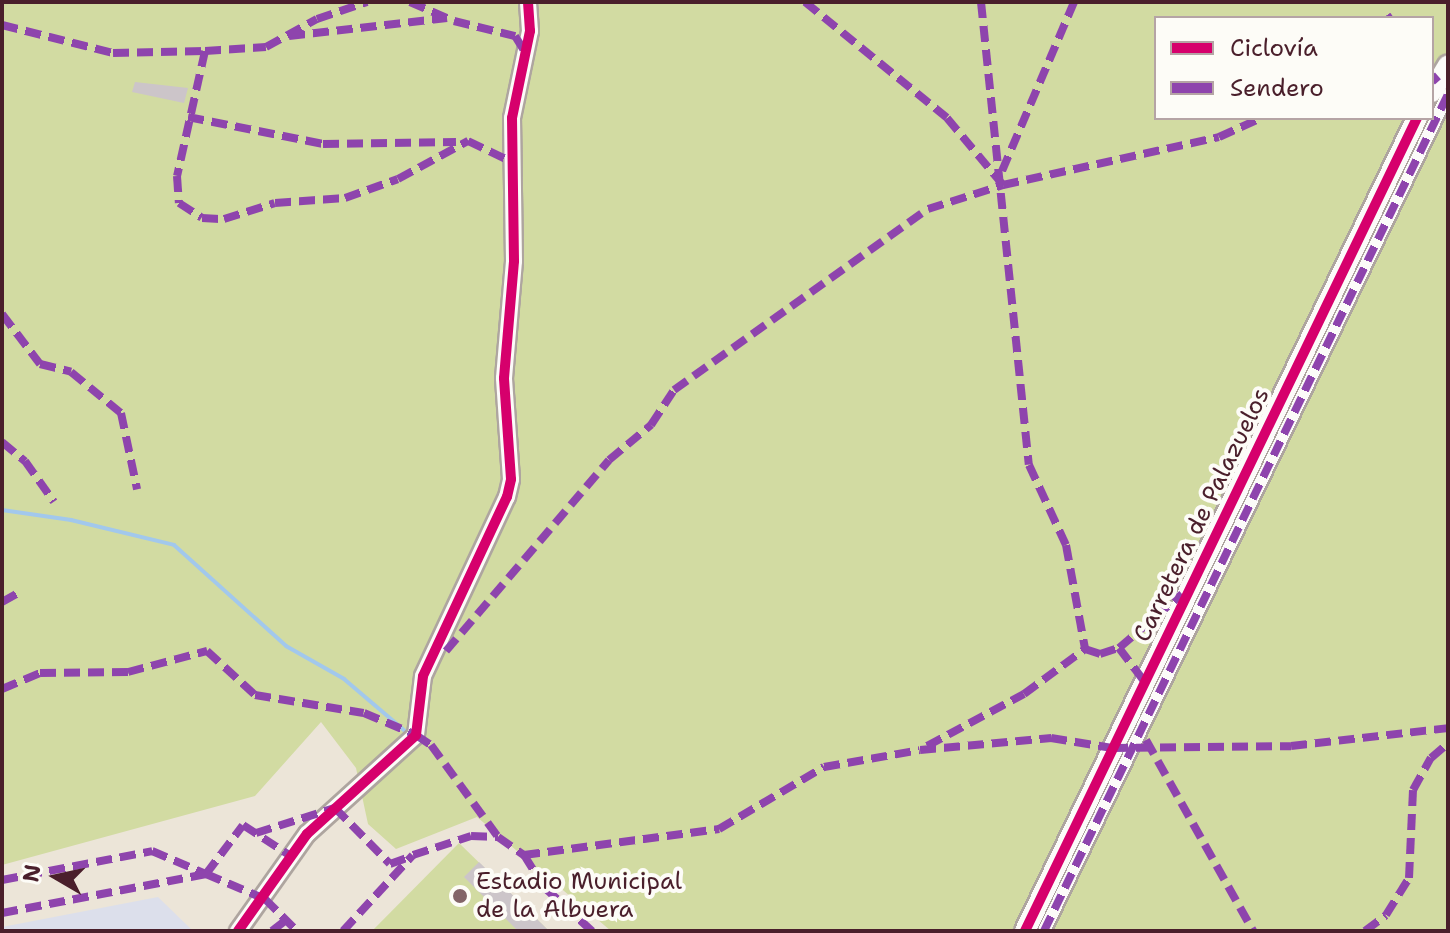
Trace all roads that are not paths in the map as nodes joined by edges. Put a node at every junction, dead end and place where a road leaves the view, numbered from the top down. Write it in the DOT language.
graph roads {
  1 [pos="528,2"];
  2 [pos="1448,65"];
  3 [pos="1434,89"];
  4 [pos="1448,94"];
  5 [pos="1416,120"];
  6 [pos="238,931"];
  7 [pos="1025,931"];
  8 [pos="1044,931"];
  1 -- 6 [label="street"];
  2 -- 3 [label="street"];
  4 -- 8 [label="street"];
  5 -- 7 [label="street, Carretera de Palazuelos"];
}
